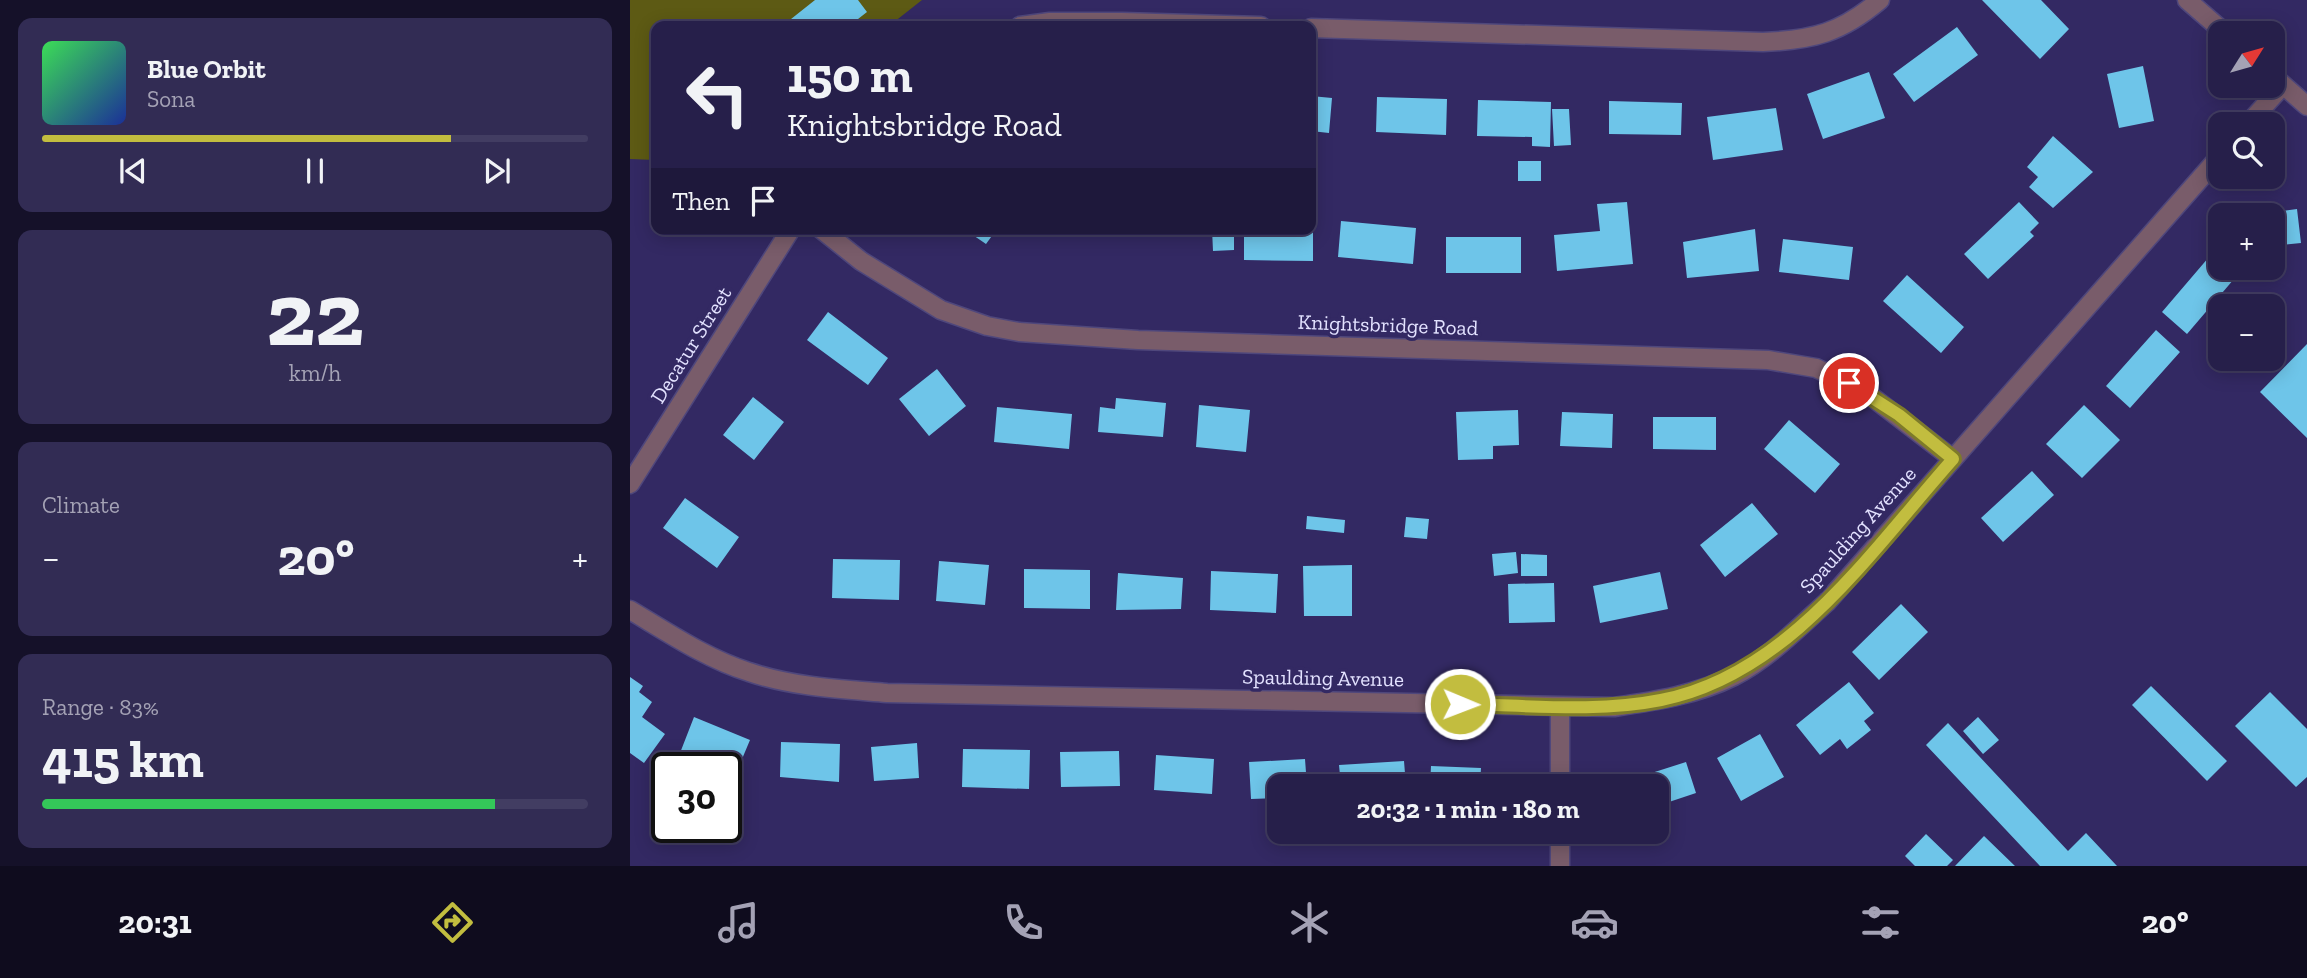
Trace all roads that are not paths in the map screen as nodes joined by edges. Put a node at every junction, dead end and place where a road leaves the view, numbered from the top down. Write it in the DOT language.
graph roads {
  1 [pos="1880,0"];
  2 [pos="2187,0"];
  3 [pos="2211,21"];
  4 [pos="1316,28"];
  5 [pos="2286,88"];
  6 [pos="2307,106"];
  7 [pos="2208,170"];
  8 [pos="787,235"];
  9 [pos="828,235"];
  10 [pos="1953,459"];
  11 [pos="630,484"];
  12 [pos="630,610"];
  13 [pos="1560,706"];
  14 [pos="1560,774"];
  15 [pos="1560,844"];
  16 [pos="1560,866"];
  1 -- 4 [label="street"];
  2 -- 3 [label="street"];
  5 -- 6 [label="street"];
  7 -- 10 [label="street, Spaulding Avenue"];
  8 -- 11 [label="street, Decatur Street"];
  9 -- 10 [label="street, Knightsbridge Road"];
  10 -- 13 [label="street, Spaulding Avenue"];
  12 -- 13 [label="street, Spaulding Avenue"];
  13 -- 14 [label="street"];
  15 -- 16 [label="street"];
}
